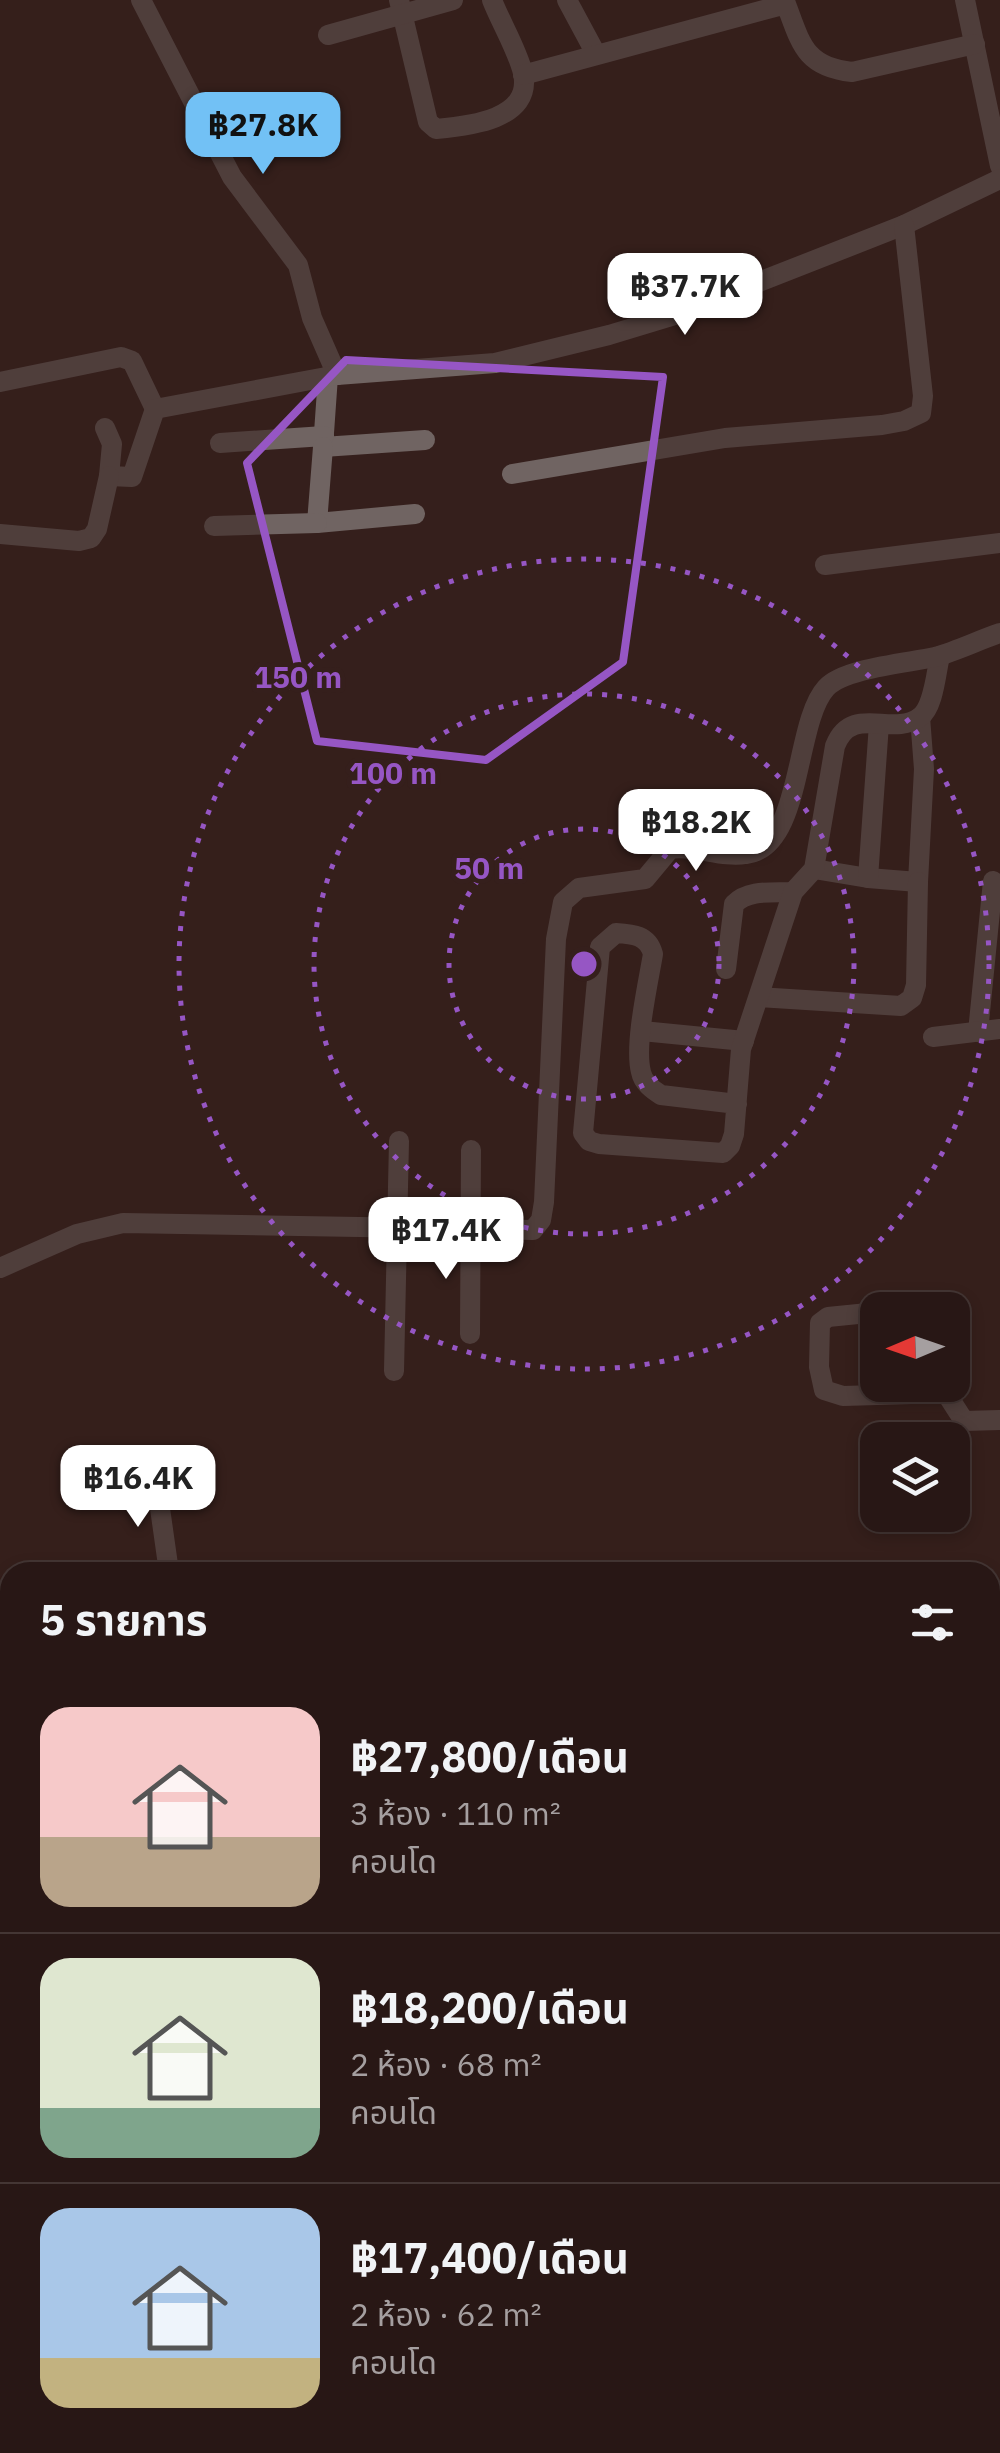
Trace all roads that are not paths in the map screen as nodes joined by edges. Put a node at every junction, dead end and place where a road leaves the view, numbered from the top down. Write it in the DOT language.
graph roads {
  1 [pos="140,0"];
  2 [pos="452,0"];
  3 [pos="492,0"];
  4 [pos="567,0"];
  5 [pos="965,0"];
  6 [pos="786,2"];
  7 [pos="400,7"];
  8 [pos="328,35"];
  9 [pos="975,44"];
  10 [pos="596,54"];
  11 [pos="523,74"];
  12 [pos="1000,166"];
  13 [pos="1000,179"];
  14 [pos="904,225"];
  15 [pos="332,375"];
  16 [pos="0,382"];
  17 [pos="155,409"];
  18 [pos="105,428"];
  19 [pos="425,440"];
  20 [pos="324,441"];
  21 [pos="220,443"];
  22 [pos="512,474"];
  23 [pos="109,476"];
  24 [pos="415,514"];
  25 [pos="317,523"];
  26 [pos="214,526"];
  27 [pos="0,534"];
  28 [pos="1000,543"];
  29 [pos="825,566"];
  30 [pos="1000,632"];
  31 [pos="940,656"];
  32 [pos="920,717"];
  33 [pos="879,724"];
  34 [pos="814,868"];
  35 [pos="868,878"];
  36 [pos="992,880"];
  37 [pos="918,882"];
  38 [pos="793,892"];
  39 [pos="726,969"];
  40 [pos="759,996"];
  41 [pos="989,1030"];
  42 [pos="642,1031"];
  43 [pos="933,1037"];
  44 [pos="744,1041"];
  45 [pos="737,1104"];
  46 [pos="399,1140"];
  47 [pos="471,1150"];
  48 [pos="397,1228"];
  49 [pos="472,1229"];
  50 [pos="0,1268"];
  51 [pos="860,1313"];
  52 [pos="470,1334"];
  53 [pos="394,1371"];
  54 [pos="860,1395"];
  55 [pos="952,1402"];
  56 [pos="1000,1420"];
  57 [pos="156,1480"];
  58 [pos="168,1562"];
  1 -- 15 [label="street"];
  2 -- 7 [label="street"];
  3 -- 11 [label="street"];
  4 -- 10 [label="street"];
  5 -- 9 [label="street"];
  6 -- 9 [label="street"];
  6 -- 10 [label="street"];
  7 -- 8 [label="street"];
  7 -- 11 [label="street"];
  9 -- 12 [label="street"];
  10 -- 11 [label="street"];
  13 -- 14 [label="street"];
  14 -- 15 [label="street"];
  14 -- 22 [label="street"];
  15 -- 17 [label="street"];
  15 -- 20 [label="street"];
  16 -- 17 [label="street"];
  17 -- 23 [label="street"];
  18 -- 23 [label="street"];
  19 -- 20 [label="street"];
  20 -- 21 [label="street"];
  20 -- 25 [label="street"];
  23 -- 27 [label="street"];
  24 -- 25 [label="street"];
  25 -- 26 [label="street"];
  28 -- 29 [label="street"];
  30 -- 31 [label="street"];
  31 -- 32 [label="street"];
  31 -- 49 [label="street"];
  32 -- 33 [label="street"];
  32 -- 37 [label="street"];
  33 -- 34 [label="street"];
  33 -- 35 [label="street"];
  34 -- 35 [label="street"];
  34 -- 38 [label="street"];
  35 -- 37 [label="street"];
  36 -- 41 [label="street"];
  37 -- 40 [label="street"];
  38 -- 39 [label="street"];
  38 -- 40 [label="street"];
  40 -- 44 [label="street"];
  41 -- 43 [label="street"];
  42 -- 44 [label="street"];
  42 -- 45 [label="street"];
  42 -- 45 [label="street"];
  44 -- 45 [label="street"];
  46 -- 48 [label="street"];
  47 -- 49 [label="street"];
  48 -- 49 [label="street"];
  48 -- 50 [label="street"];
  48 -- 53 [label="street"];
  49 -- 52 [label="street"];
  51 -- 54 [label="street"];
  55 -- 56 [label="street"];
  57 -- 58 [label="street"];
}
